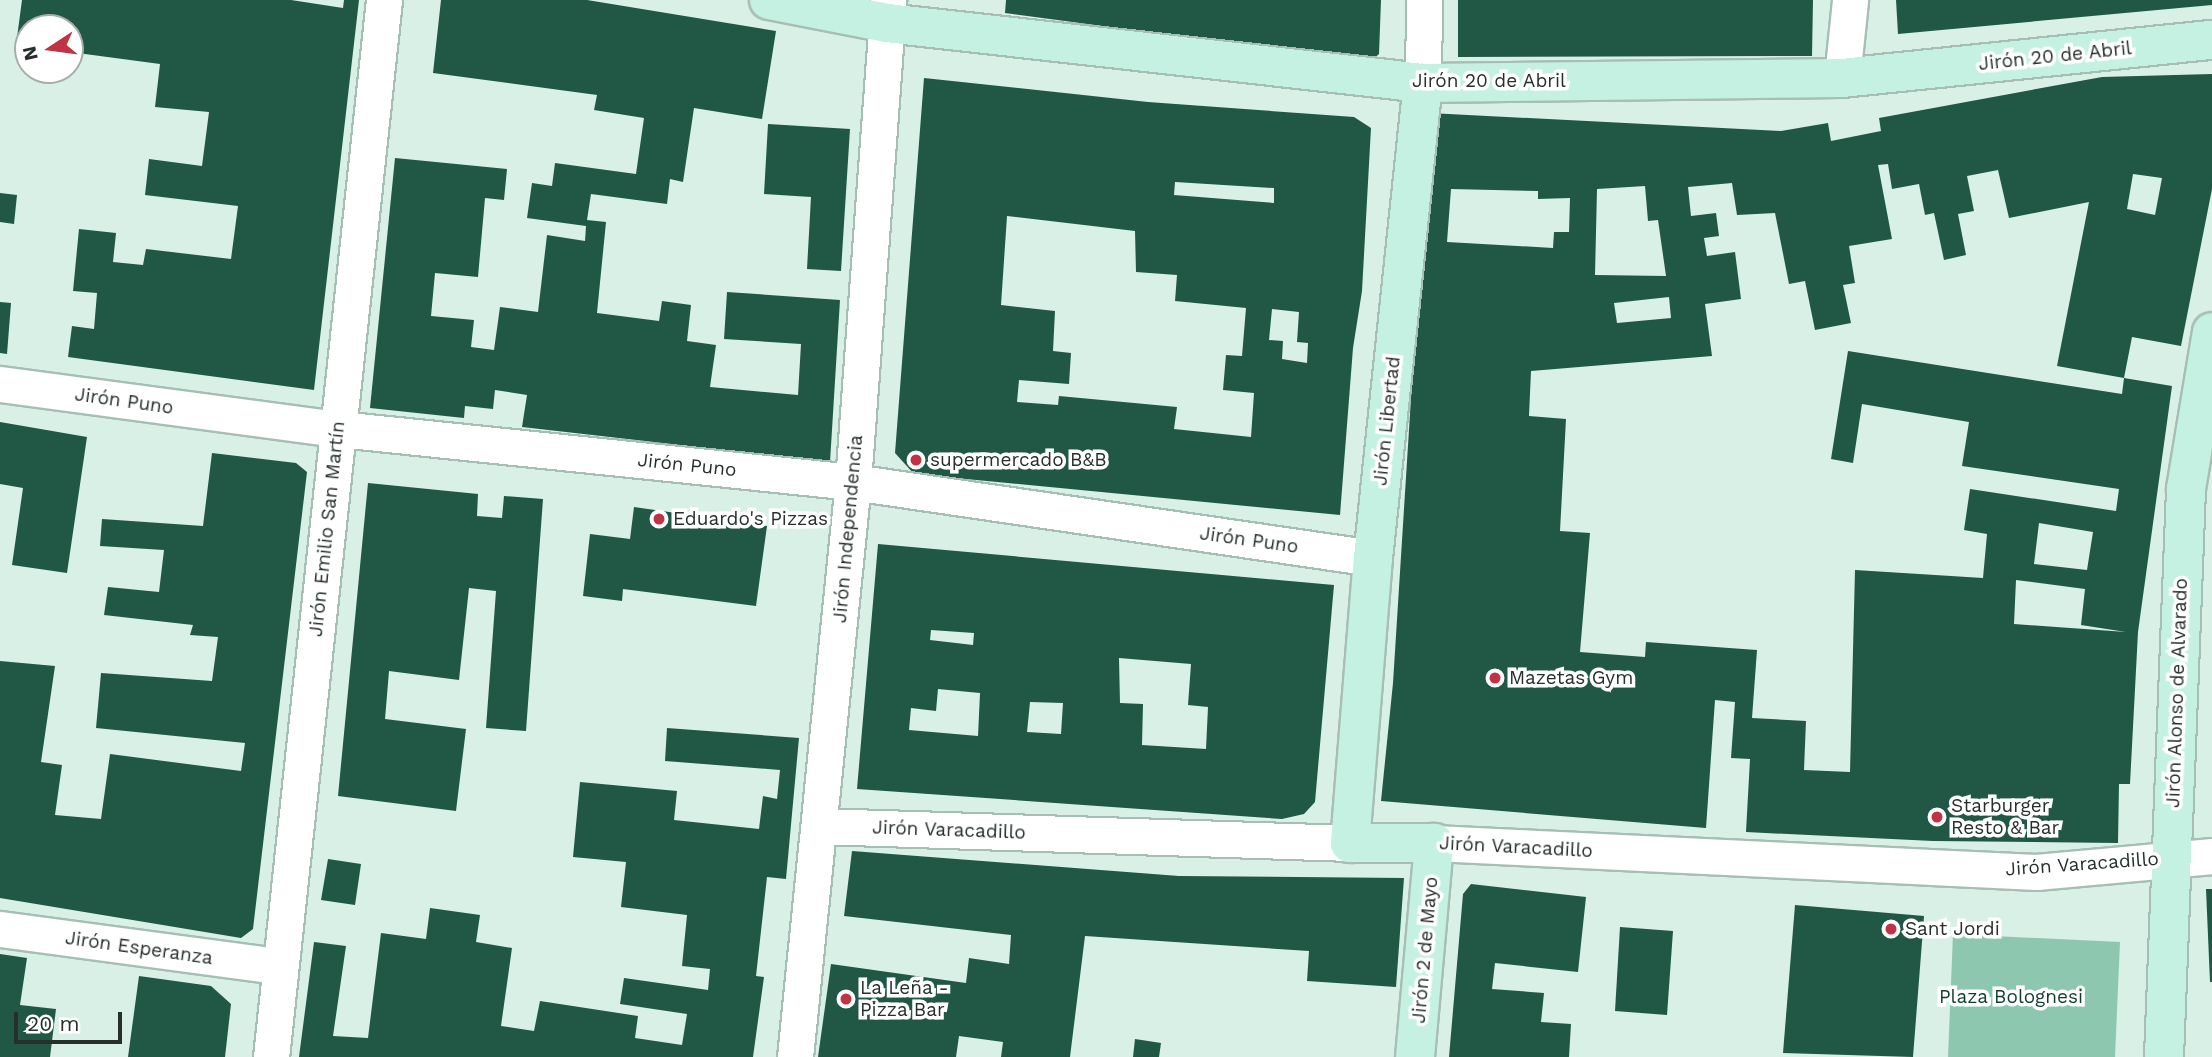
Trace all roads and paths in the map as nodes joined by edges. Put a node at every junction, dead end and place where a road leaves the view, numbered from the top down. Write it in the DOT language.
graph roads {
  1 [pos="384,0"];
  2 [pos="769,0"];
  3 [pos="1424,0"];
  4 [pos="1850,0"];
  5 [pos="887,11"];
  6 [pos="2212,40"];
  7 [pos="1842,78"];
  8 [pos="1423,83"];
  9 [pos="2212,332"];
  10 [pos="0,384"];
  11 [pos="339,429"];
  12 [pos="853,482"];
  13 [pos="1373,558"];
  14 [pos="819,826"];
  15 [pos="1350,843"];
  16 [pos="1434,843"];
  17 [pos="2212,856"];
  18 [pos="2171,858"];
  19 [pos="0,929"];
  20 [pos="278,966"];
  21 [pos="271,1057"];
  22 [pos="795,1057"];
  23 [pos="1415,1057"];
  24 [pos="2164,1057"];
  1 -- 11 [label="street, Jirón Emilio San Martín"];
  2 -- 5 [label="street, Jirón 20 de Abril"];
  3 -- 8 [label="street, Jirón Libertad"];
  4 -- 7 [label="street"];
  5 -- 8 [label="street, Jirón 20 de Abril"];
  5 -- 12 [label="street, Jirón Independencia"];
  6 -- 7 [label="street, Jirón 20 de Abril"];
  7 -- 8 [label="street, Jirón 20 de Abril"];
  8 -- 13 [label="street, Jirón Libertad"];
  9 -- 18 [label="street, Jirón Alonso de Alvarado"];
  10 -- 11 [label="street, Jirón Puno"];
  11 -- 12 [label="street, Jirón Puno"];
  11 -- 20 [label="street, Jirón Emilio San Martín"];
  12 -- 13 [label="street, Jirón Puno"];
  12 -- 14 [label="street, Jirón Independencia"];
  13 -- 15 [label="street, Jirón Libertad"];
  14 -- 15 [label="street, Jirón Varacadillo"];
  14 -- 22 [label="street, Jirón Independencia"];
  15 -- 16 [label="street, Jirón Varacadillo"];
  16 -- 18 [label="street, Jirón Varacadillo"];
  16 -- 23 [label="street, Jirón 2 de Mayo"];
  17 -- 18 [label="street, Jirón Varacadillo"];
  18 -- 24 [label="street, Jirón Alonso de Alvarado"];
  19 -- 20 [label="street, Jirón Esperanza"];
  20 -- 21 [label="street, Jirón Emilio San Martín"];
}
